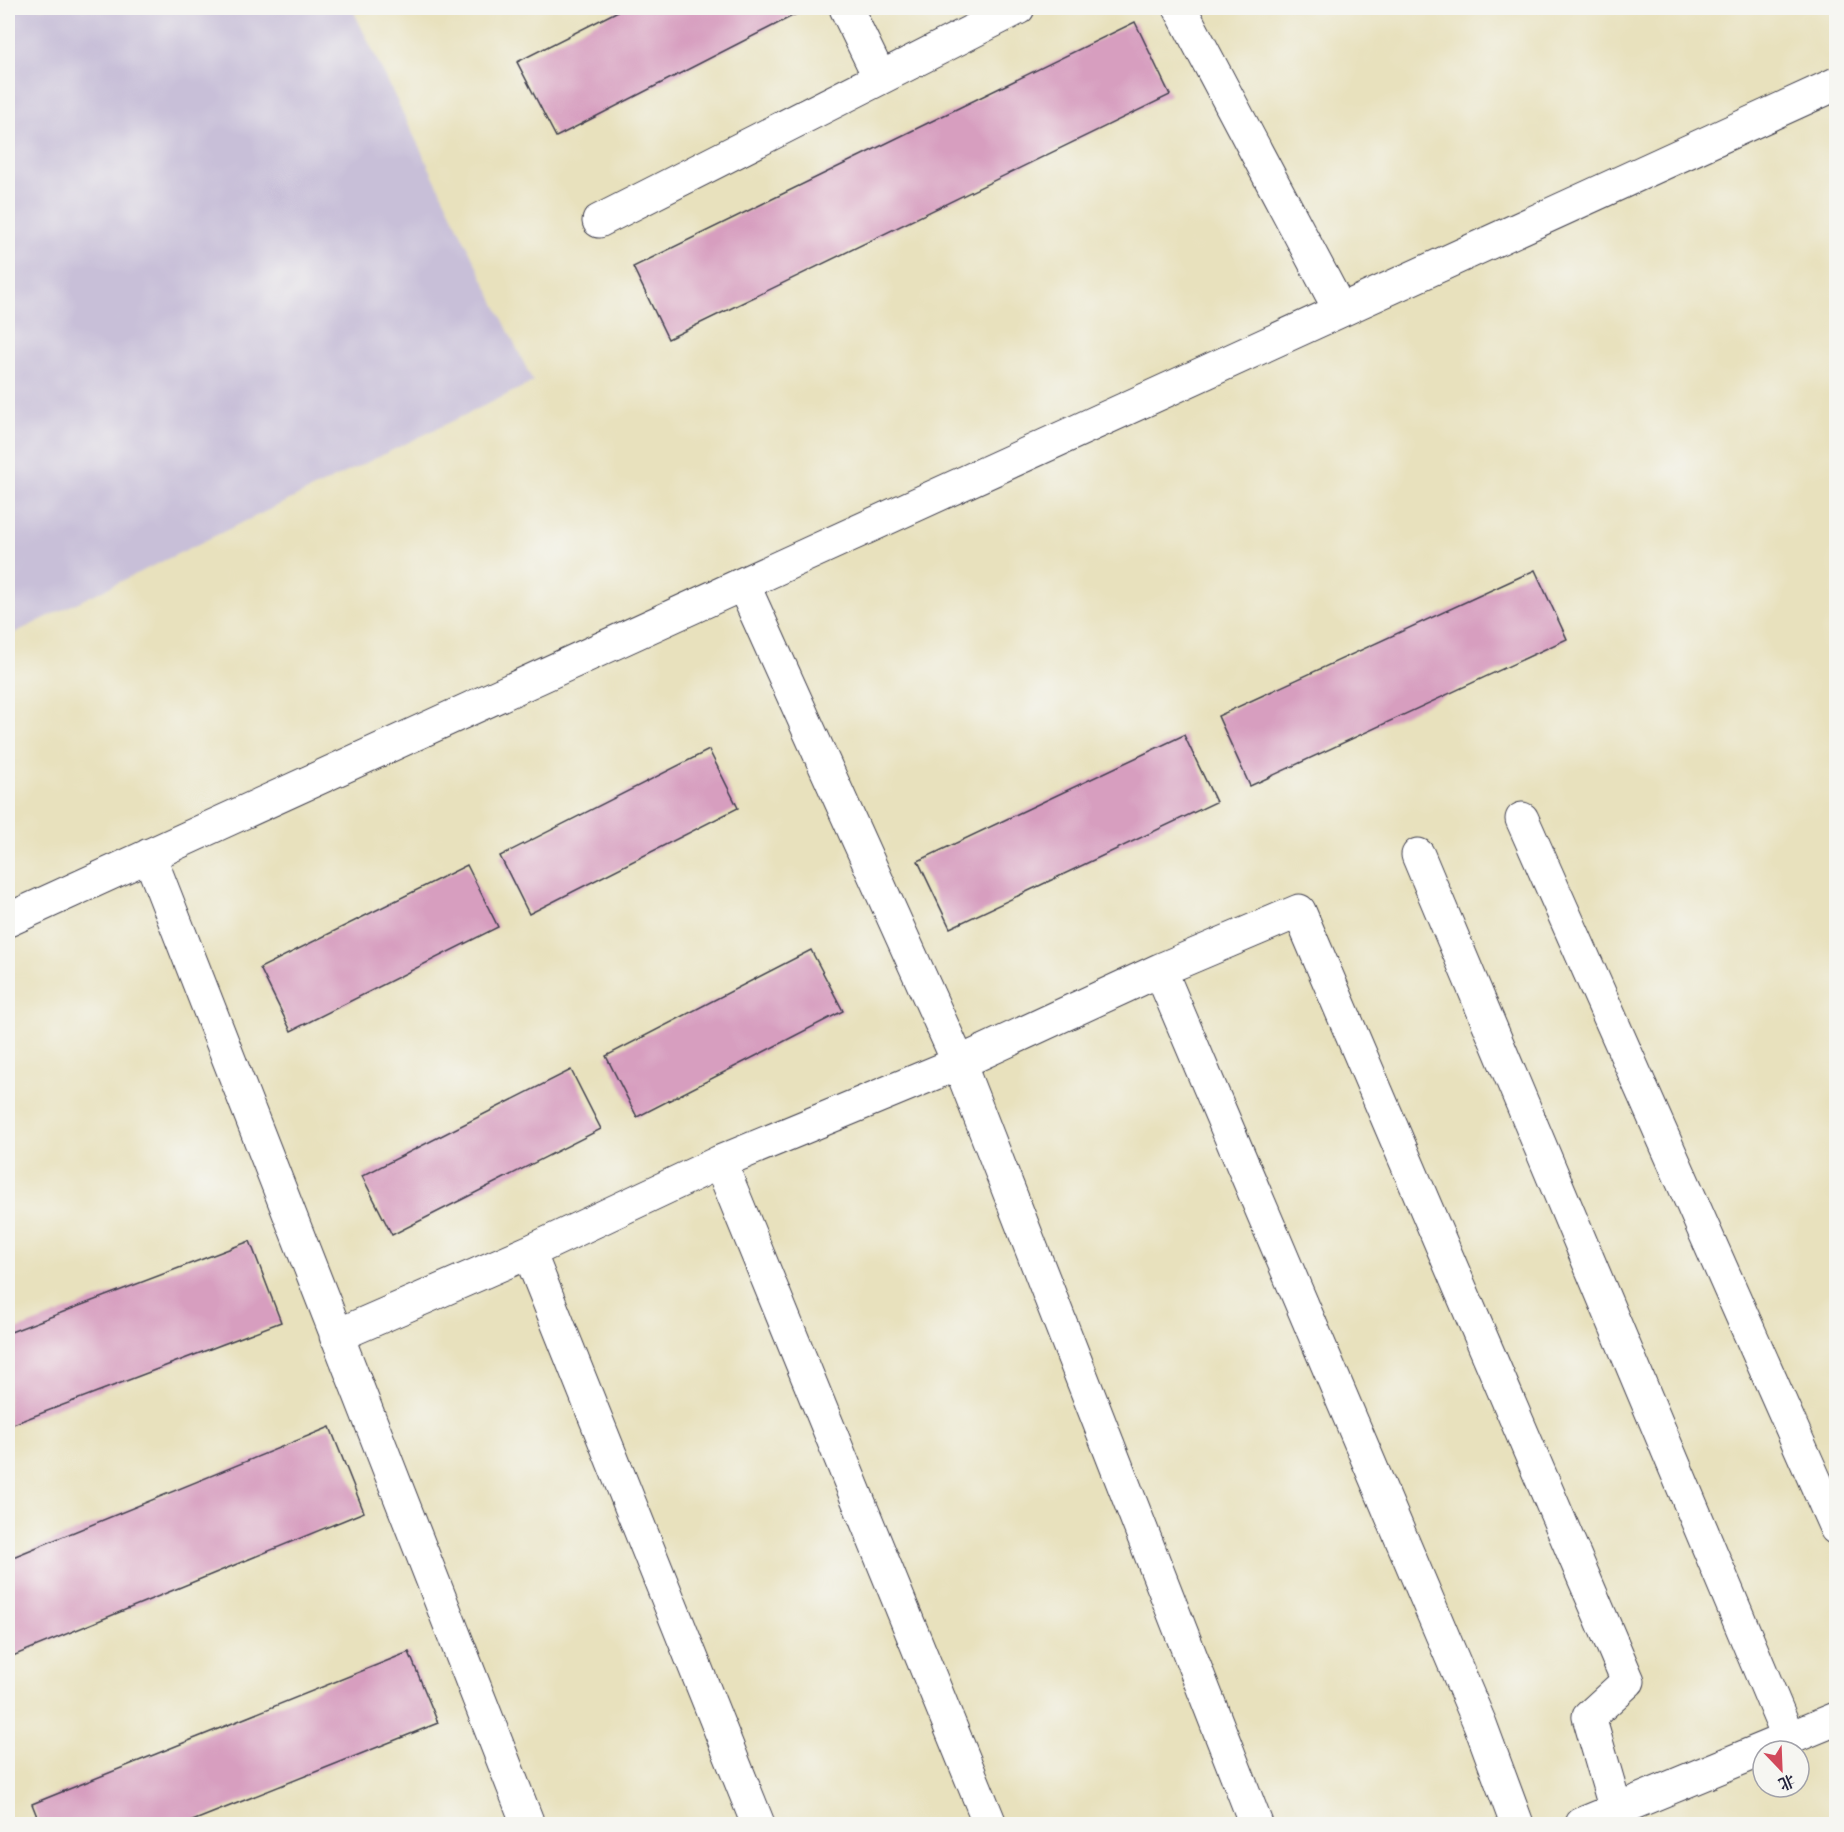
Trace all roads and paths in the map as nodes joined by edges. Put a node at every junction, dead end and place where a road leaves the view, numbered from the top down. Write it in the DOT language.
graph roads {
  1 [pos="846,8"];
  2 [pos="1018,8"];
  3 [pos="1180,8"];
  4 [pos="880,78"];
  5 [pos="1836,84"];
  6 [pos="599,221"];
  7 [pos="1340,310"];
  8 [pos="743,584"];
  9 [pos="1522,819"];
  10 [pos="149,855"];
  11 [pos="1418,855"];
  12 [pos="8,920"];
  13 [pos="1160,970"];
  14 [pos="959,1063"];
  15 [pos="720,1162"];
  16 [pos="529,1252"];
  17 [pos="336,1336"];
  18 [pos="1836,1528"];
  19 [pos="1836,1719"];
  20 [pos="1789,1739"];
  21 [pos="1751,1755"];
  22 [pos="1616,1810"];
  23 [pos="528,1824"];
  24 [pos="758,1824"];
  25 [pos="990,1824"];
  26 [pos="1256,1824"];
  27 [pos="1517,1824"];
  28 [pos="1582,1824"];
  1 -- 4 [label="street"];
  2 -- 4 [label="street"];
  3 -- 7 [label="street"];
  4 -- 6 [label="street"];
  5 -- 7 [label="street"];
  7 -- 8 [label="street"];
  8 -- 10 [label="street"];
  8 -- 14 [label="street"];
  9 -- 18 [label="street"];
  10 -- 12 [label="street"];
  10 -- 17 [label="street"];
  11 -- 20 [label="street"];
  13 -- 14 [label="street"];
  13 -- 22 [label="street"];
  13 -- 27 [label="street"];
  14 -- 15 [label="street"];
  14 -- 26 [label="street"];
  15 -- 16 [label="street"];
  15 -- 25 [label="street"];
  16 -- 17 [label="street"];
  16 -- 24 [label="street"];
  17 -- 23 [label="street"];
  19 -- 20 [label="street"];
  21 -- 22 [label="street"];
  22 -- 28 [label="street"];
}
